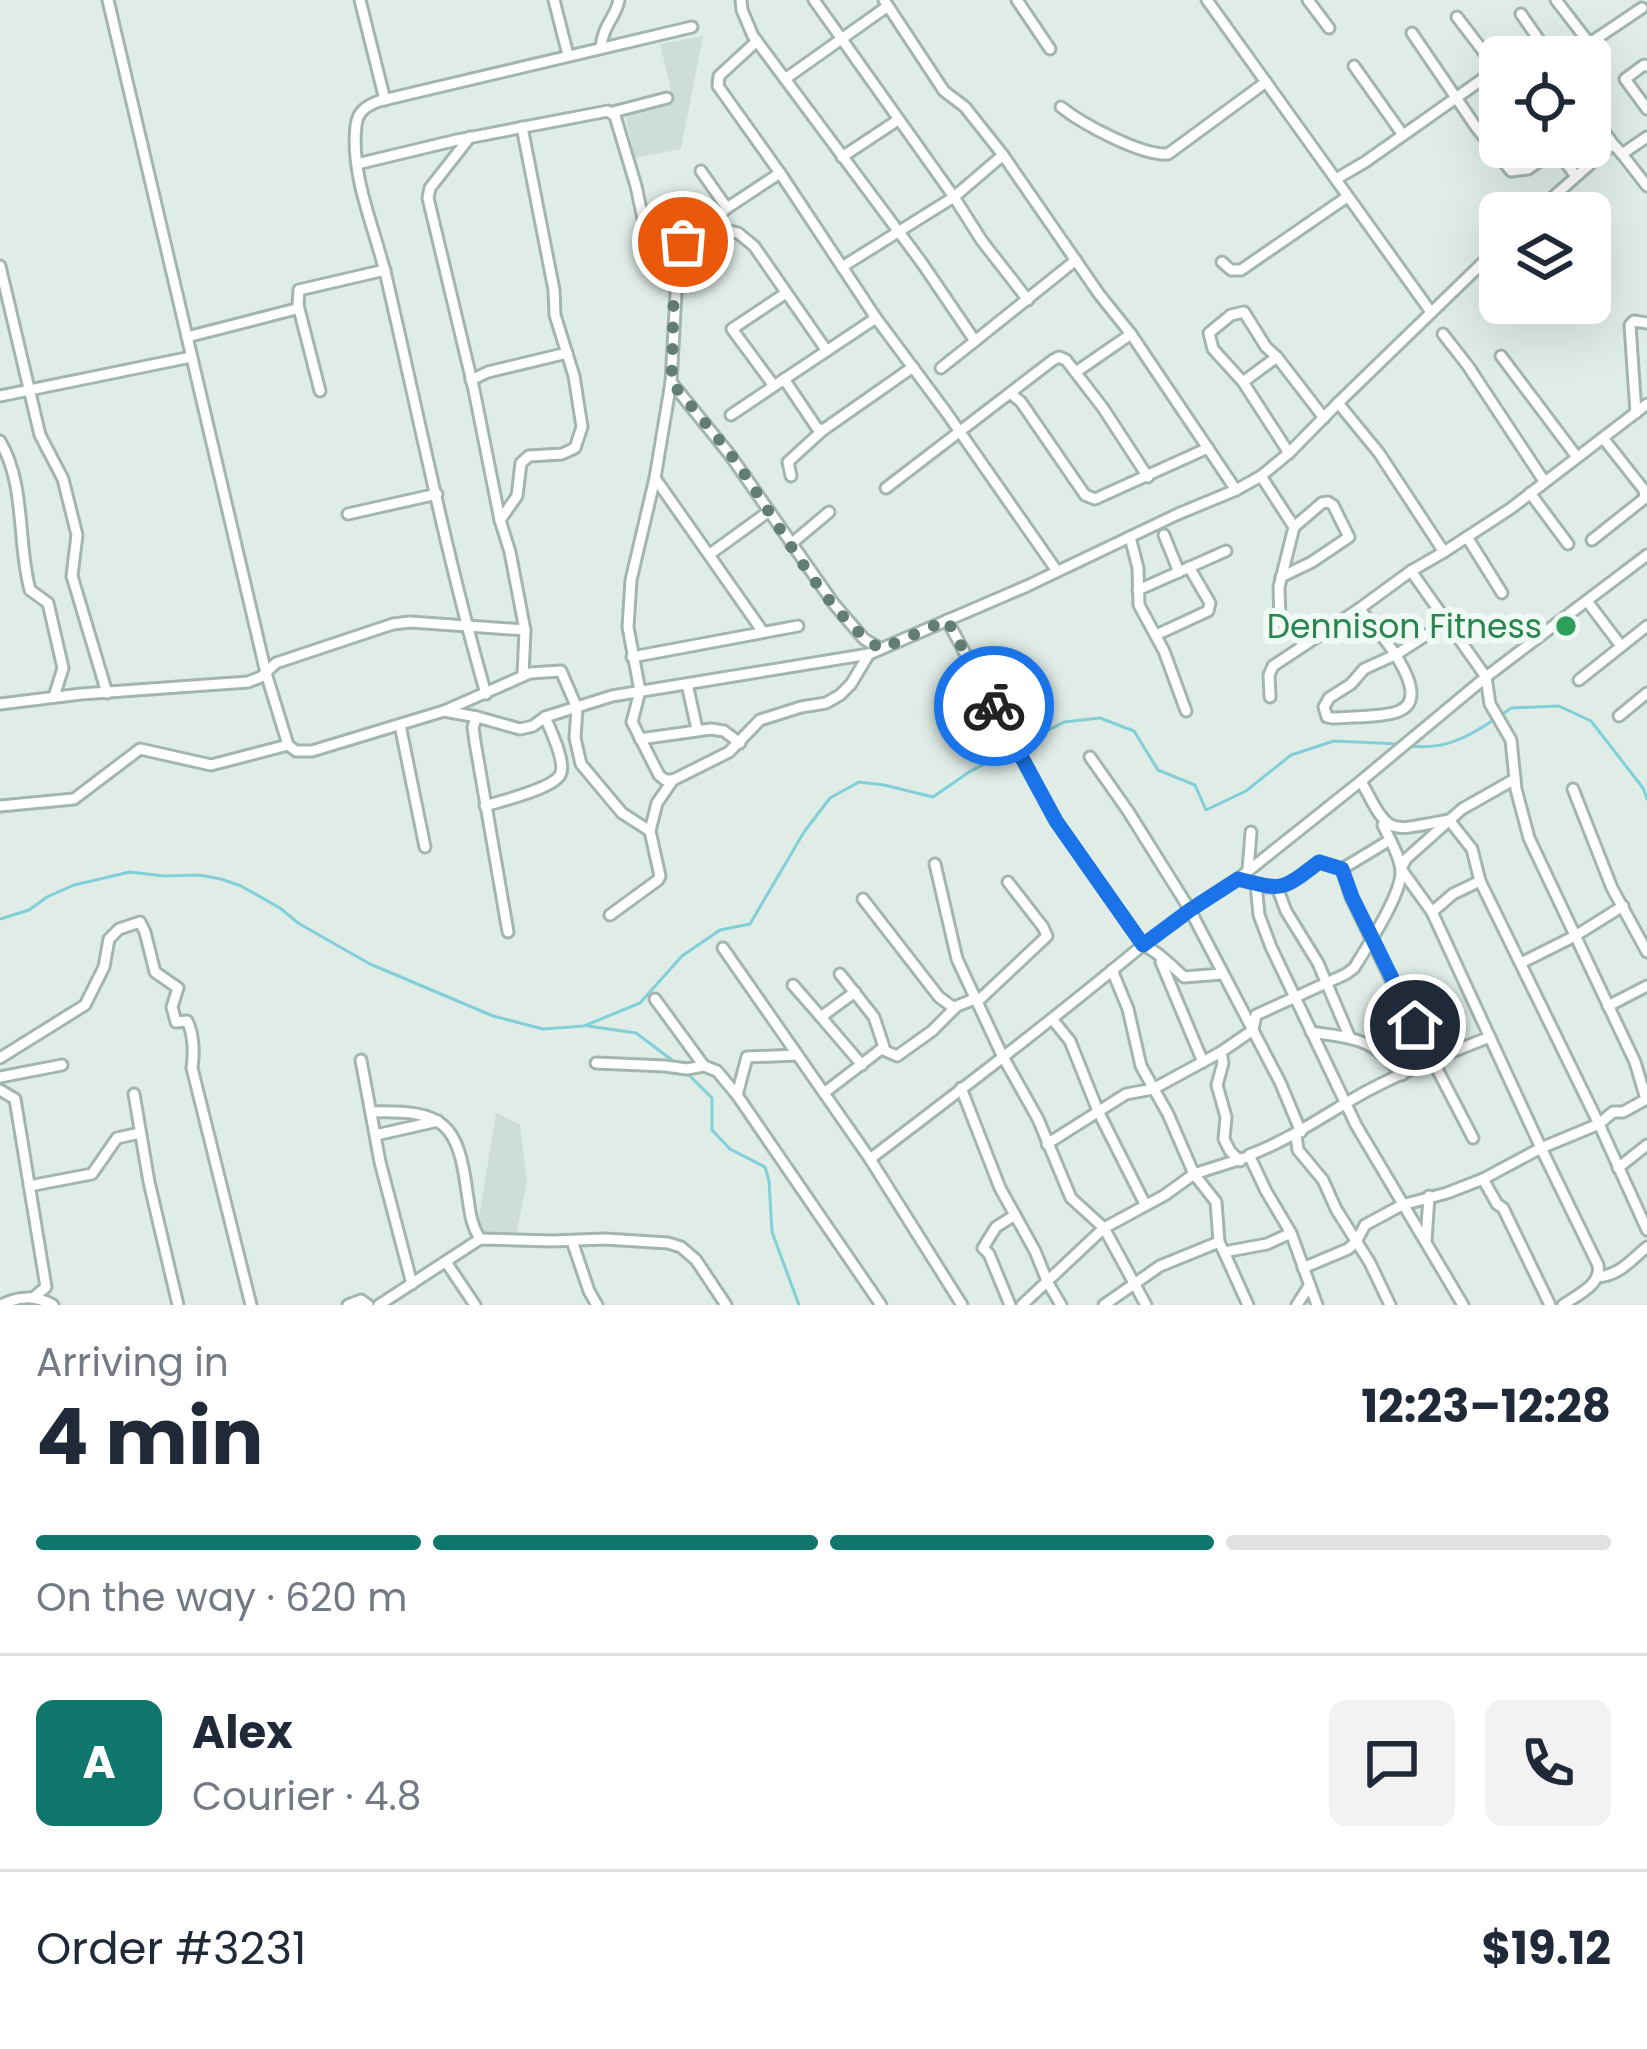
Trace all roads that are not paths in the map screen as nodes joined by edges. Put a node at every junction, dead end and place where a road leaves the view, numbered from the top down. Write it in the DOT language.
graph roads {
  1 [pos="108,0"];
  2 [pos="360,0"];
  3 [pos="554,0"];
  4 [pos="619,0"];
  5 [pos="741,0"];
  6 [pos="814,0"];
  7 [pos="1017,0"];
  8 [pos="1207,0"];
  9 [pos="1308,0"];
  10 [pos="1556,0"];
  11 [pos="886,3"];
  12 [pos="1642,8"];
  13 [pos="1521,14"];
  14 [pos="1457,17"];
  15 [pos="692,27"];
  16 [pos="1329,28"];
  17 [pos="1412,33"];
  18 [pos="1536,36"];
  19 [pos="1584,36"];
  20 [pos="1602,36"];
  21 [pos="757,40"];
  22 [pos="841,40"];
  23 [pos="1479,46"];
  24 [pos="601,47"];
  25 [pos="1050,49"];
  26 [pos="568,55"];
  27 [pos="1647,65"];
  28 [pos="1354,66"];
  29 [pos="785,79"];
  30 [pos="1266,82"];
  31 [pos="1479,82"];
  32 [pos="1456,96"];
  33 [pos="667,98"];
  34 [pos="385,100"];
  35 [pos="1061,106"];
  36 [pos="1647,109"];
  37 [pos="613,112"];
  38 [pos="898,120"];
  39 [pos="522,128"];
  40 [pos="1479,131"];
  41 [pos="1403,136"];
  42 [pos="470,137"];
  43 [pos="1647,137"];
  44 [pos="1611,141"];
  45 [pos="1613,144"];
  46 [pos="1622,154"];
  47 [pos="1003,155"];
  48 [pos="842,157"];
  49 [pos="357,164"];
  50 [pos="1569,168"];
  51 [pos="701,171"];
  52 [pos="780,173"];
  53 [pos="1575,176"];
  54 [pos="1336,179"];
  55 [pos="1647,186"];
  56 [pos="1558,192"];
  57 [pos="954,197"];
  58 [pos="1347,197"];
  59 [pos="727,208"];
  60 [pos="706,226"];
  61 [pos="899,232"];
  62 [pos="648,242"];
  63 [pos="1076,260"];
  64 [pos="1222,262"];
  65 [pos="0,266"];
  66 [pos="1479,266"];
  67 [pos="842,267"];
  68 [pos="385,269"];
  69 [pos="787,293"];
  70 [pos="1028,300"];
  71 [pos="298,305"];
  72 [pos="1431,312"];
  73 [pos="876,318"];
  74 [pos="1647,323"];
  75 [pos="1131,334"];
  76 [pos="1443,334"];
  77 [pos="187,337"];
  78 [pos="975,341"];
  79 [pos="827,351"];
  80 [pos="566,352"];
  81 [pos="1501,356"];
  82 [pos="191,357"];
  83 [pos="1277,357"];
  84 [pos="913,367"];
  85 [pos="940,368"];
  86 [pos="1076,373"];
  87 [pos="784,379"];
  88 [pos="472,380"];
  89 [pos="671,382"];
  90 [pos="1243,382"];
  91 [pos="774,386"];
  92 [pos="30,390"];
  93 [pos="320,391"];
  94 [pos="1010,393"];
  95 [pos="0,396"];
  96 [pos="1339,403"];
  97 [pos="1647,404"];
  98 [pos="1636,412"];
  99 [pos="731,416"];
  100 [pos="1324,418"];
  101 [pos="823,430"];
  102 [pos="958,431"];
  103 [pos="1603,438"];
  104 [pos="0,441"];
  105 [pos="1208,448"];
  106 [pos="1289,453"];
  107 [pos="1577,458"];
  108 [pos="791,476"];
  109 [pos="1261,476"];
  110 [pos="1148,477"];
  111 [pos="655,478"];
  112 [pos="1544,482"];
  113 [pos="886,488"];
  114 [pos="1236,490"];
  115 [pos="1530,493"];
  116 [pos="436,494"];
  117 [pos="768,512"];
  118 [pos="829,512"];
  119 [pos="348,514"];
  120 [pos="500,520"];
  121 [pos="1294,527"];
  122 [pos="1165,535"];
  123 [pos="1130,537"];
  124 [pos="1467,537"];
  125 [pos="1592,540"];
  126 [pos="791,544"];
  127 [pos="1568,544"];
  128 [pos="1226,551"];
  129 [pos="1444,552"];
  130 [pos="710,554"];
  131 [pos="1647,555"];
  132 [pos="1184,570"];
  133 [pos="1057,572"];
  134 [pos="1411,572"];
  135 [pos="1282,578"];
  136 [pos="1138,590"];
  137 [pos="1502,592"];
  138 [pos="1587,601"];
  139 [pos="1359,609"];
  140 [pos="947,620"];
  141 [pos="1448,621"];
  142 [pos="1280,622"];
  143 [pos="798,626"];
  144 [pos="1647,626"];
  145 [pos="467,628"];
  146 [pos="525,630"];
  147 [pos="763,632"];
  148 [pos="1156,635"];
  149 [pos="1622,646"];
  150 [pos="881,649"];
  151 [pos="869,654"];
  152 [pos="1396,654"];
  153 [pos="632,657"];
  154 [pos="266,674"];
  155 [pos="523,676"];
  156 [pos="1486,677"];
  157 [pos="1579,680"];
  158 [pos="687,684"];
  159 [pos="640,691"];
  160 [pos="107,692"];
  161 [pos="1647,693"];
  162 [pos="486,694"];
  163 [pos="54,697"];
  164 [pos="1270,697"];
  165 [pos="0,704"];
  166 [pos="577,708"];
  167 [pos="1186,711"];
  168 [pos="444,712"];
  169 [pos="477,716"];
  170 [pos="1619,716"];
  171 [pos="544,717"];
  172 [pos="400,725"];
  173 [pos="698,729"];
  174 [pos="640,739"];
  175 [pos="740,743"];
  176 [pos="288,745"];
  177 [pos="1090,757"];
  178 [pos="1516,779"];
  179 [pos="673,780"];
  180 [pos="1361,781"];
  181 [pos="1573,789"];
  182 [pos="0,806"];
  183 [pos="485,806"];
  184 [pos="1381,819"];
  185 [pos="1449,820"];
  186 [pos="650,831"];
  187 [pos="1251,832"];
  188 [pos="1390,841"];
  189 [pos="425,847"];
  190 [pos="935,864"];
  191 [pos="1342,869"];
  192 [pos="1401,869"];
  193 [pos="1248,870"];
  194 [pos="1238,879"];
  195 [pos="1480,881"];
  196 [pos="1008,882"];
  197 [pos="1256,884"];
  198 [pos="1277,887"];
  199 [pos="863,899"];
  200 [pos="1623,906"];
  201 [pos="1190,910"];
  202 [pos="1432,912"];
  203 [pos="610,915"];
  204 [pos="508,932"];
  205 [pos="1575,936"];
  206 [pos="1372,938"];
  207 [pos="1143,945"];
  208 [pos="723,948"];
  209 [pos="1157,951"];
  210 [pos="1647,952"];
  211 [pos="1521,963"];
  212 [pos="1112,970"];
  213 [pos="840,974"];
  214 [pos="1222,974"];
  215 [pos="1184,976"];
  216 [pos="793,985"];
  217 [pos="1328,986"];
  218 [pos="1647,986"];
  219 [pos="1170,987"];
  220 [pos="855,992"];
  221 [pos="1293,997"];
  222 [pos="656,999"];
  223 [pos="977,999"];
  224 [pos="1608,1006"];
  225 [pos="954,1008"];
  226 [pos="821,1017"];
  227 [pos="1053,1020"];
  228 [pos="1253,1030"];
  229 [pos="1311,1032"];
  230 [pos="1490,1037"];
  231 [pos="1350,1038"];
  232 [pos="881,1049"];
  233 [pos="1221,1052"];
  234 [pos="797,1055"];
  235 [pos="1002,1055"];
  236 [pos="0,1058"];
  237 [pos="1433,1059"];
  238 [pos="361,1060"];
  239 [pos="1204,1062"];
  240 [pos="596,1063"];
  241 [pos="62,1065"];
  242 [pos="862,1065"];
  243 [pos="704,1066"];
  244 [pos="1402,1075"];
  245 [pos="0,1077"];
  246 [pos="961,1088"];
  247 [pos="1153,1089"];
  248 [pos="0,1090"];
  249 [pos="134,1094"];
  250 [pos="824,1094"];
  251 [pos="737,1095"];
  252 [pos="1647,1099"];
  253 [pos="1346,1103"];
  254 [pos="1098,1111"];
  255 [pos="372,1112"];
  256 [pos="438,1121"];
  257 [pos="1598,1124"];
  258 [pos="140,1133"];
  259 [pos="1299,1134"];
  260 [pos="376,1135"];
  261 [pos="1472,1138"];
  262 [pos="1046,1144"];
  263 [pos="1647,1145"];
  264 [pos="1541,1148"];
  265 [pos="1245,1158"];
  266 [pos="869,1159"];
  267 [pos="1618,1168"];
  268 [pos="1194,1174"];
  269 [pos="1483,1179"];
  270 [pos="29,1186"];
  271 [pos="1429,1196"];
  272 [pos="1145,1204"];
  273 [pos="1402,1205"];
  274 [pos="1015,1215"];
  275 [pos="1104,1228"];
  276 [pos="1647,1230"];
  277 [pos="1292,1233"];
  278 [pos="480,1239"];
  279 [pos="572,1240"];
  280 [pos="1426,1241"];
  281 [pos="1356,1242"];
  282 [pos="1221,1247"];
  283 [pos="1647,1247"];
  284 [pos="446,1262"];
  285 [pos="1303,1268"];
  286 [pos="1598,1277"];
  287 [pos="1048,1283"];
  288 [pos="1135,1283"];
  289 [pos="412,1284"];
  290 [pos="1309,1286"];
  291 [pos="33,1298"];
  292 [pos="20,1301"];
  293 [pos="394,1301"];
  294 [pos="1,1305"];
  295 [pos="53,1305"];
  296 [pos="178,1305"];
  297 [pos="251,1305"];
  298 [pos="348,1305"];
  299 [pos="368,1305"];
  300 [pos="379,1305"];
  301 [pos="475,1305"];
  302 [pos="597,1305"];
  303 [pos="726,1305"];
  304 [pos="881,1305"];
  305 [pos="962,1305"];
  306 [pos="1010,1305"];
  307 [pos="1022,1305"];
  308 [pos="1061,1305"];
  309 [pos="1104,1305"];
  310 [pos="1146,1305"];
  311 [pos="1248,1305"];
  312 [pos="1297,1305"];
  313 [pos="1317,1305"];
  314 [pos="1390,1305"];
  315 [pos="1463,1305"];
  316 [pos="1550,1305"];
  317 [pos="1563,1305"];
  1 -- 77 [label="street"];
  2 -- 34 [label="street"];
  3 -- 26 [label="street"];
  4 -- 24 [label="street"];
  5 -- 21 [label="street"];
  6 -- 22 [label="street"];
  7 -- 25 [label="street"];
  8 -- 30 [label="street"];
  9 -- 16 [label="street"];
  10 -- 19 [label="street"];
  11 -- 22 [label="street"];
  11 -- 47 [label="street"];
  12 -- 20 [label="street"];
  13 -- 18 [label="street"];
  14 -- 23 [label="street"];
  15 -- 24 [label="street"];
  17 -- 32 [label="street"];
  21 -- 29 [label="street"];
  21 -- 52 [label="street"];
  22 -- 29 [label="street"];
  22 -- 38 [label="street"];
  24 -- 26 [label="street"];
  26 -- 34 [label="street"];
  27 -- 36 [label="street"];
  28 -- 41 [label="street"];
  29 -- 48 [label="street"];
  30 -- 35 [label="street"];
  30 -- 54 [label="street"];
  31 -- 32 [label="street"];
  32 -- 40 [label="street"];
  32 -- 41 [label="street"];
  33 -- 37 [label="street"];
  34 -- 49 [label="street"];
  37 -- 39 [label="street"];
  37 -- 62 [label="street"];
  38 -- 48 [label="street"];
  38 -- 57 [label="street"];
  39 -- 42 [label="street"];
  39 -- 80 [label="street"];
  41 -- 54 [label="street"];
  42 -- 49 [label="street"];
  42 -- 88 [label="street"];
  43 -- 46 [label="street"];
  44 -- 45 [label="street"];
  45 -- 46 [label="street"];
  45 -- 53 [label="street"];
  46 -- 55 [label="street"];
  47 -- 57 [label="street"];
  47 -- 63 [label="street"];
  48 -- 61 [label="street"];
  49 -- 68 [label="street"];
  50 -- 53 [label="street"];
  51 -- 59 [label="street"];
  52 -- 59 [label="street"];
  52 -- 67 [label="street"];
  53 -- 56 [label="street"];
  54 -- 58 [label="street"];
  57 -- 61 [label="street"];
  57 -- 70 [label="street"];
  58 -- 64 [label="street"];
  58 -- 72 [label="street"];
  59 -- 60 [label="street"];
  60 -- 69 [label="street"];
  60 -- 89 [label="street"];
  61 -- 67 [label="street"];
  61 -- 78 [label="street"];
  63 -- 70 [label="street"];
  63 -- 75 [label="street"];
  65 -- 92 [label="street"];
  66 -- 72 [label="street"];
  67 -- 73 [label="street"];
  68 -- 71 [label="street"];
  68 -- 116 [label="street"];
  69 -- 79 [label="street"];
  69 -- 91 [label="street"];
  70 -- 78 [label="street"];
  71 -- 77 [label="street"];
  71 -- 93 [label="street"];
  72 -- 96 [label="street"];
  73 -- 79 [label="street"];
  73 -- 84 [label="street"];
  74 -- 98 [label="street"];
  75 -- 86 [label="street"];
  75 -- 105 [label="street"];
  76 -- 112 [label="street"];
  77 -- 82 [label="street"];
  78 -- 85 [label="street"];
  79 -- 87 [label="street"];
  80 -- 88 [label="street"];
  80 -- 120 [label="street"];
  81 -- 107 [label="street"];
  82 -- 92 [label="street"];
  82 -- 154 [label="street"];
  83 -- 90 [label="street"];
  83 -- 90 [label="street"];
  83 -- 100 [label="street"];
  84 -- 101 [label="street"];
  84 -- 102 [label="street"];
  86 -- 94 [label="street"];
  86 -- 110 [label="street"];
  87 -- 91 [label="street"];
  87 -- 101 [label="street"];
  88 -- 120 [label="street"];
  89 -- 111 [label="street"];
  89 -- 117 [label="street"];
  90 -- 106 [label="street"];
  91 -- 99 [label="street"];
  92 -- 95 [label="street"];
  92 -- 160 [label="street"];
  94 -- 102 [label="street"];
  94 -- 110 [label="street"];
  96 -- 100 [label="street"];
  96 -- 129 [label="street"];
  97 -- 98 [label="street"];
  98 -- 103 [label="street"];
  100 -- 106 [label="street"];
  101 -- 108 [label="street"];
  102 -- 113 [label="street"];
  102 -- 133 [label="street"];
  103 -- 107 [label="street"];
  103 -- 125 [label="street"];
  104 -- 163 [label="street"];
  105 -- 110 [label="street"];
  105 -- 114 [label="street"];
  106 -- 109 [label="street"];
  107 -- 112 [label="street"];
  109 -- 114 [label="street"];
  109 -- 121 [label="street"];
  111 -- 130 [label="street"];
  111 -- 153 [label="street"];
  112 -- 115 [label="street"];
  114 -- 123 [label="street"];
  115 -- 124 [label="street"];
  115 -- 127 [label="street"];
  116 -- 119 [label="street"];
  116 -- 145 [label="street"];
  117 -- 126 [label="street"];
  117 -- 130 [label="street"];
  118 -- 126 [label="street"];
  120 -- 146 [label="street"];
  121 -- 135 [label="street"];
  121 -- 135 [label="street"];
  122 -- 132 [label="street"];
  123 -- 133 [label="street"];
  123 -- 136 [label="street"];
  124 -- 129 [label="street"];
  124 -- 137 [label="street"];
  126 -- 150 [label="street"];
  128 -- 132 [label="street"];
  129 -- 134 [label="street"];
  130 -- 147 [label="street"];
  131 -- 138 [label="street"];
  132 -- 136 [label="street"];
  132 -- 148 [label="street"];
  133 -- 140 [label="street"];
  134 -- 139 [label="street"];
  134 -- 141 [label="street"];
  135 -- 142 [label="street"];
  136 -- 148 [label="street"];
  138 -- 149 [label="street"];
  138 -- 156 [label="street"];
  139 -- 152 [label="street"];
  139 -- 164 [label="street"];
  140 -- 150 [label="street"];
  140 -- 207 [label="street"];
  141 -- 152 [label="street"];
  141 -- 156 [label="street"];
  143 -- 147 [label="street"];
  144 -- 149 [label="street"];
  145 -- 146 [label="street"];
  145 -- 154 [label="street"];
  145 -- 162 [label="street"];
  146 -- 155 [label="street"];
  147 -- 153 [label="street"];
  148 -- 167 [label="street"];
  149 -- 157 [label="street"];
  150 -- 151 [label="street"];
  151 -- 158 [label="street"];
  151 -- 175 [label="street"];
  152 -- 152 [label="street"];
  153 -- 159 [label="street"];
  154 -- 160 [label="street"];
  154 -- 176 [label="street"];
  155 -- 162 [label="street"];
  155 -- 166 [label="street"];
  156 -- 178 [label="street"];
  156 -- 180 [label="street"];
  158 -- 159 [label="street"];
  158 -- 173 [label="street"];
  159 -- 166 [label="street"];
  159 -- 174 [label="street"];
  160 -- 163 [label="street"];
  161 -- 170 [label="street"];
  162 -- 168 [label="street"];
  163 -- 165 [label="street"];
  166 -- 171 [label="street"];
  166 -- 186 [label="street"];
  168 -- 169 [label="street"];
  168 -- 172 [label="street"];
  169 -- 171 [label="street"];
  169 -- 183 [label="street"];
  171 -- 183 [label="street"];
  172 -- 176 [label="street"];
  172 -- 189 [label="street"];
  173 -- 174 [label="street"];
  173 -- 175 [label="street"];
  174 -- 179 [label="street"];
  175 -- 179 [label="street"];
  176 -- 182 [label="street"];
  177 -- 201 [label="street"];
  178 -- 185 [label="street"];
  178 -- 205 [label="street"];
  179 -- 186 [label="street"];
  180 -- 184 [label="street"];
  180 -- 193 [label="street"];
  181 -- 200 [label="street"];
  183 -- 204 [label="street"];
  184 -- 185 [label="street"];
  184 -- 188 [label="street"];
  185 -- 192 [label="street"];
  185 -- 195 [label="street"];
  186 -- 203 [label="street"];
  187 -- 193 [label="street"];
  188 -- 191 [label="street"];
  188 -- 192 [label="street"];
  190 -- 223 [label="street"];
  191 -- 198 [label="street"];
  191 -- 206 [label="street"];
  192 -- 202 [label="street"];
  192 -- 206 [label="street"];
  193 -- 194 [label="street"];
  194 -- 197 [label="street"];
  194 -- 201 [label="street"];
  195 -- 202 [label="street"];
  195 -- 211 [label="street"];
  196 -- 223 [label="street"];
  197 -- 198 [label="street"];
  197 -- 221 [label="street"];
  198 -- 217 [label="street"];
  199 -- 225 [label="street"];
  200 -- 205 [label="street"];
  200 -- 210 [label="street"];
  201 -- 207 [label="street"];
  201 -- 214 [label="street"];
  202 -- 230 [label="street"];
  205 -- 211 [label="street"];
  205 -- 224 [label="street"];
  206 -- 217 [label="street"];
  206 -- 237 [label="street"];
  207 -- 209 [label="street"];
  207 -- 212 [label="street"];
  208 -- 234 [label="street"];
  209 -- 215 [label="street"];
  209 -- 219 [label="street"];
  211 -- 257 [label="street"];
  212 -- 227 [label="street"];
  212 -- 247 [label="street"];
  213 -- 220 [label="street"];
  214 -- 215 [label="street"];
  214 -- 228 [label="street"];
  215 -- 219 [label="street"];
  216 -- 226 [label="street"];
  217 -- 221 [label="street"];
  217 -- 231 [label="street"];
  218 -- 224 [label="street"];
  219 -- 239 [label="street"];
  220 -- 226 [label="street"];
  220 -- 232 [label="street"];
  221 -- 228 [label="street"];
  221 -- 229 [label="street"];
  222 -- 243 [label="street"];
  223 -- 225 [label="street"];
  223 -- 235 [label="street"];
  224 -- 252 [label="street"];
  225 -- 232 [label="street"];
  226 -- 242 [label="street"];
  227 -- 235 [label="street"];
  227 -- 254 [label="street"];
  228 -- 233 [label="street"];
  228 -- 259 [label="street"];
  229 -- 231 [label="street"];
  229 -- 253 [label="street"];
  230 -- 237 [label="street"];
  230 -- 264 [label="street"];
  231 -- 244 [label="street"];
  232 -- 242 [label="street"];
  233 -- 239 [label="street"];
  233 -- 265 [label="street"];
  234 -- 250 [label="street"];
  234 -- 251 [label="street"];
  235 -- 246 [label="street"];
  235 -- 262 [label="street"];
  236 -- 297 [label="street"];
  237 -- 244 [label="street"];
  237 -- 261 [label="street"];
  238 -- 255 [label="street"];
  239 -- 247 [label="street"];
  240 -- 243 [label="street"];
  241 -- 245 [label="street"];
  242 -- 250 [label="street"];
  243 -- 251 [label="street"];
  244 -- 253 [label="street"];
  246 -- 266 [label="street"];
  246 -- 274 [label="street"];
  247 -- 254 [label="street"];
  247 -- 268 [label="street"];
  248 -- 270 [label="street"];
  249 -- 258 [label="street"];
  250 -- 266 [label="street"];
  251 -- 304 [label="street"];
  252 -- 257 [label="street"];
  253 -- 259 [label="street"];
  253 -- 273 [label="street"];
  254 -- 262 [label="street"];
  254 -- 272 [label="street"];
  255 -- 256 [label="street"];
  255 -- 260 [label="street"];
  256 -- 260 [label="street"];
  256 -- 278 [label="street"];
  257 -- 264 [label="street"];
  257 -- 267 [label="street"];
  258 -- 270 [label="street"];
  258 -- 296 [label="street"];
  259 -- 265 [label="street"];
  259 -- 281 [label="street"];
  260 -- 289 [label="street"];
  262 -- 275 [label="street"];
  263 -- 267 [label="street"];
  264 -- 269 [label="street"];
  264 -- 286 [label="street"];
  265 -- 268 [label="street"];
  265 -- 277 [label="street"];
  266 -- 305 [label="street"];
  267 -- 276 [label="street"];
  268 -- 272 [label="street"];
  268 -- 282 [label="street"];
  269 -- 271 [label="street"];
  269 -- 316 [label="street"];
  270 -- 291 [label="street"];
  271 -- 273 [label="street"];
  271 -- 280 [label="street"];
  272 -- 275 [label="street"];
  273 -- 280 [label="street"];
  273 -- 281 [label="street"];
  274 -- 287 [label="street"];
  274 -- 306 [label="street"];
  275 -- 287 [label="street"];
  275 -- 288 [label="street"];
  277 -- 282 [label="street"];
  277 -- 285 [label="street"];
  278 -- 279 [label="street"];
  278 -- 284 [label="street"];
  279 -- 302 [label="street"];
  279 -- 303 [label="street"];
  280 -- 315 [label="street"];
  281 -- 285 [label="street"];
  281 -- 314 [label="street"];
  282 -- 288 [label="street"];
  282 -- 311 [label="street"];
  283 -- 286 [label="street"];
  284 -- 289 [label="street"];
  284 -- 301 [label="street"];
  285 -- 290 [label="street"];
  286 -- 317 [label="street"];
  287 -- 307 [label="street"];
  287 -- 308 [label="street"];
  288 -- 309 [label="street"];
  288 -- 310 [label="street"];
  289 -- 293 [label="street"];
  290 -- 312 [label="street"];
  290 -- 313 [label="street"];
  291 -- 292 [label="street"];
  291 -- 295 [label="street"];
  292 -- 294 [label="street"];
  293 -- 300 [label="street"];
  298 -- 299 [label="street"];
}
